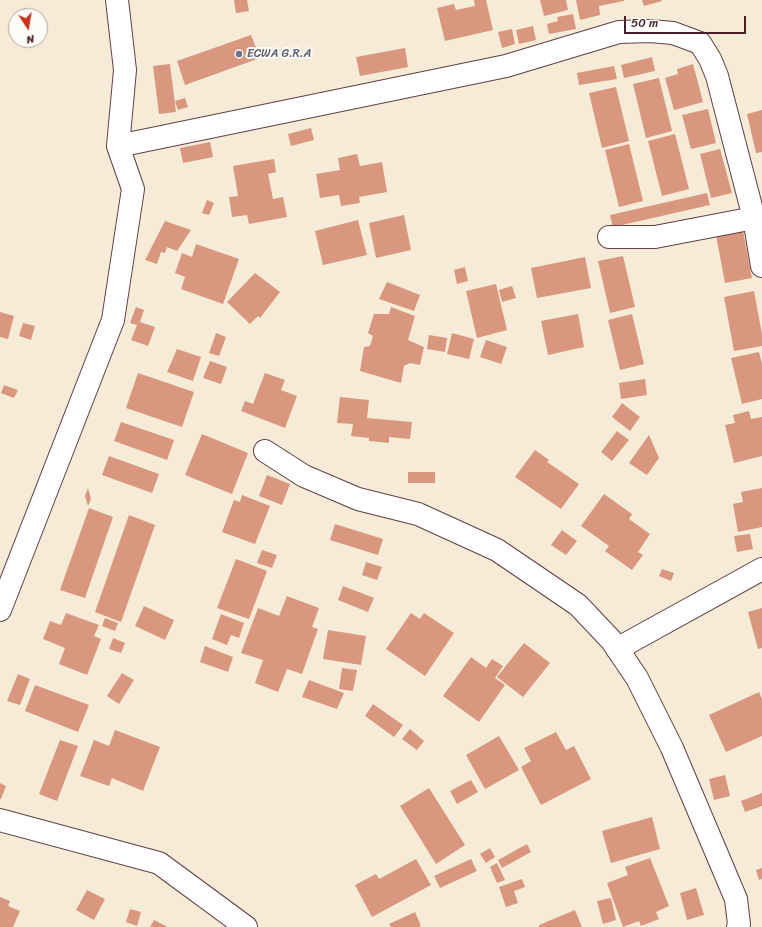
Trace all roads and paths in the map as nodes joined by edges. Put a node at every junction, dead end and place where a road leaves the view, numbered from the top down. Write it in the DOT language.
graph roads {
  1 [pos="117,0"];
  2 [pos="118,146"];
  3 [pos="754,218"];
  4 [pos="609,237"];
  5 [pos="762,266"];
  6 [pos="265,451"];
  7 [pos="762,569"];
  8 [pos="0,610"];
  9 [pos="617,649"];
  10 [pos="0,820"];
  11 [pos="246,927"];
  12 [pos="738,927"];
  1 -- 2 [label="street"];
  2 -- 3 [label="street"];
  2 -- 8 [label="street"];
  3 -- 4 [label="street"];
  3 -- 5 [label="street"];
  6 -- 9 [label="street"];
  7 -- 9 [label="street"];
  9 -- 12 [label="street"];
  10 -- 11 [label="street"];
}
